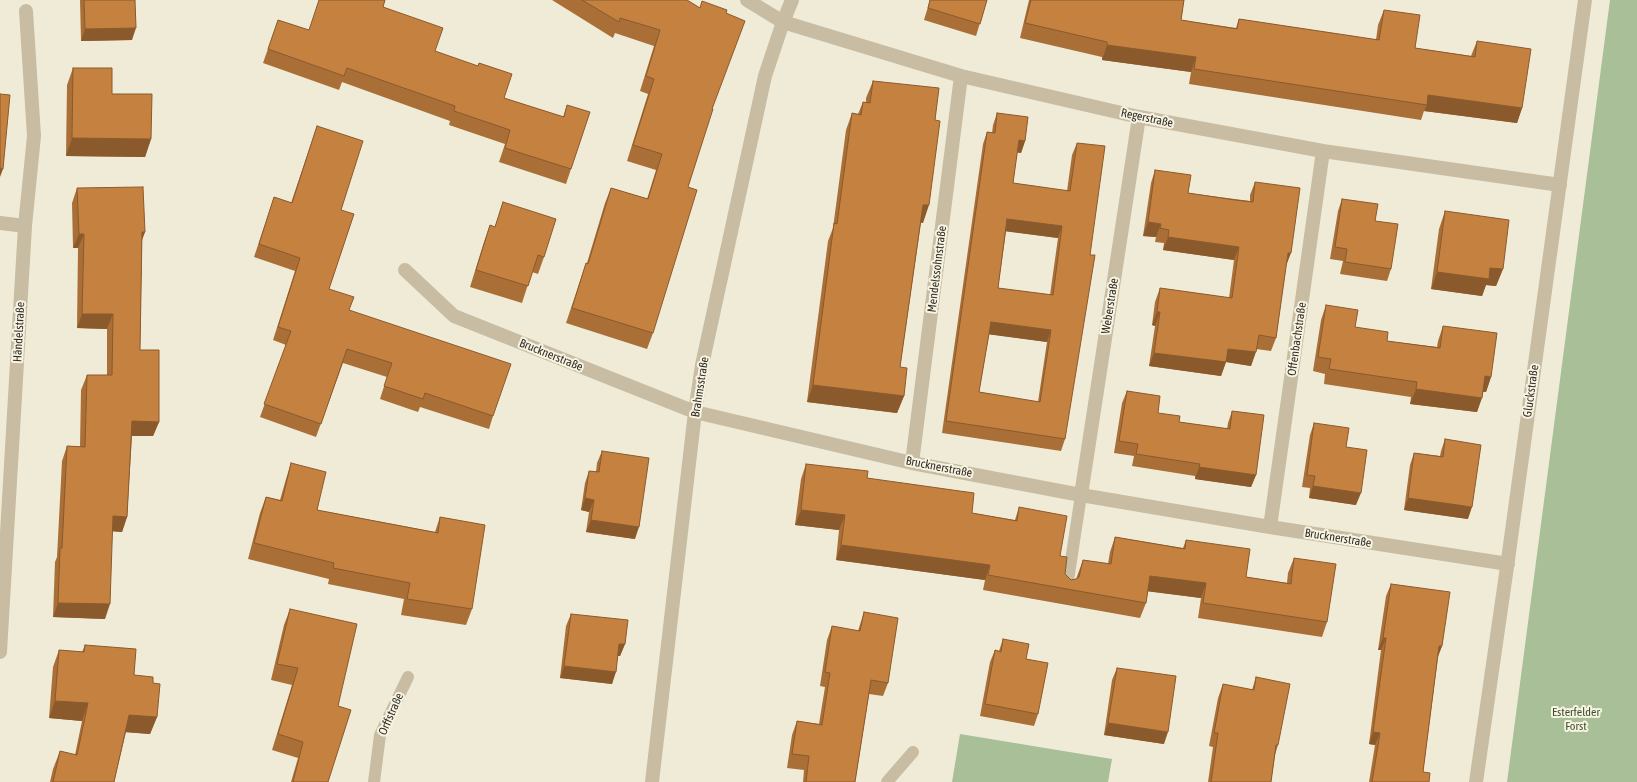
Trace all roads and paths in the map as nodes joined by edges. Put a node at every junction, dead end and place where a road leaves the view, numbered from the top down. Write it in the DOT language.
graph roads {
  1 [pos="747,0"];
  2 [pos="792,0"];
  3 [pos="1585,0"];
  4 [pos="26,11"];
  5 [pos="783,22"];
  6 [pos="961,76"];
  7 [pos="1139,117"];
  8 [pos="1323,151"];
  9 [pos="1560,185"];
  10 [pos="0,223"];
  11 [pos="25,226"];
  12 [pos="405,270"];
  13 [pos="695,412"];
  14 [pos="912,462"];
  15 [pos="1081,495"];
  16 [pos="1270,527"];
  17 [pos="1508,564"];
  18 [pos="1067,587"];
  19 [pos="0,652"];
  20 [pos="408,677"];
  21 [pos="913,752"];
  22 [pos="374,782"];
  23 [pos="652,782"];
  24 [pos="887,782"];
  25 [pos="1476,782"];
  1 -- 5 [label="street, Regerstraße"];
  2 -- 5 [label="street, Brahmsstraße"];
  3 -- 9 [label="street, Gluckstraße"];
  4 -- 11 [label="street, Händelstraße"];
  5 -- 6 [label="street, Regerstraße"];
  5 -- 13 [label="street, Brahmsstraße"];
  6 -- 7 [label="street, Regerstraße"];
  6 -- 14 [label="street, Mendelssohnstraße"];
  7 -- 8 [label="street, Regerstraße"];
  7 -- 15 [label="street, Weberstraße"];
  8 -- 9 [label="street, Regerstraße"];
  8 -- 16 [label="street, Offenbachstraße"];
  9 -- 17 [label="street, Gluckstraße"];
  10 -- 11 [label="street"];
  11 -- 19 [label="street, Händelstraße"];
  12 -- 13 [label="street, Brucknerstraße"];
  13 -- 14 [label="street, Brucknerstraße"];
  13 -- 23 [label="street, Brahmsstraße"];
  14 -- 15 [label="street, Brucknerstraße"];
  15 -- 16 [label="street, Brucknerstraße"];
  15 -- 18 [label="lane"];
  16 -- 17 [label="street, Brucknerstraße"];
  17 -- 25 [label="street, Gluckstraße"];
  20 -- 22 [label="lane, Orffstraße"];
  21 -- 24 [label="lane"];
}
